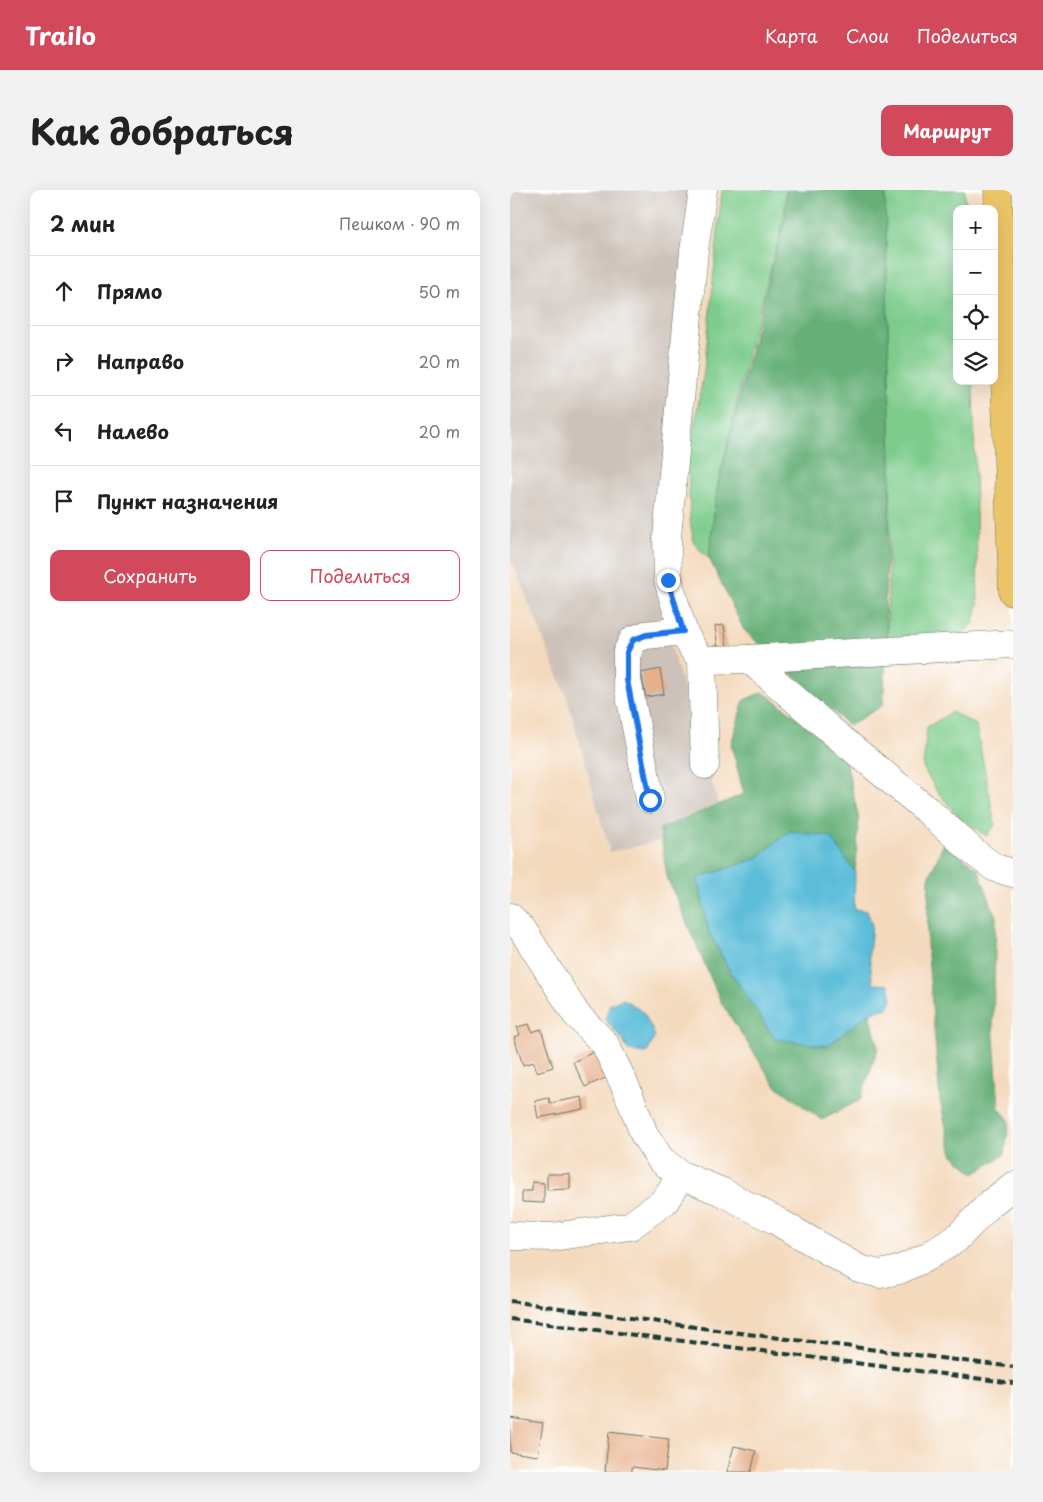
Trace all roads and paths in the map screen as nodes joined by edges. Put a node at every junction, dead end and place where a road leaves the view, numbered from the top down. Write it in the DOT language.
graph roads {
  1 [pos="703,190"];
  2 [pos="998,190"];
  3 [pos="1013,592"];
  4 [pos="683,631"];
  5 [pos="1013,644"];
  6 [pos="749,659"];
  7 [pos="702,660"];
  8 [pos="705,765"];
  9 [pos="650,800"];
  10 [pos="1013,873"];
  11 [pos="510,917"];
  12 [pos="681,1175"];
  13 [pos="1013,1186"];
  14 [pos="510,1236"];
  1 -- 4 [label="street"];
  2 -- 3 [label="main road"];
  4 -- 7 [label="street"];
  4 -- 9 [label="street"];
  5 -- 6 [label="street"];
  6 -- 7 [label="street"];
  6 -- 10 [label="street"];
  7 -- 8 [label="street"];
  11 -- 12 [label="street"];
  12 -- 13 [label="street"];
  12 -- 14 [label="street"];
}
